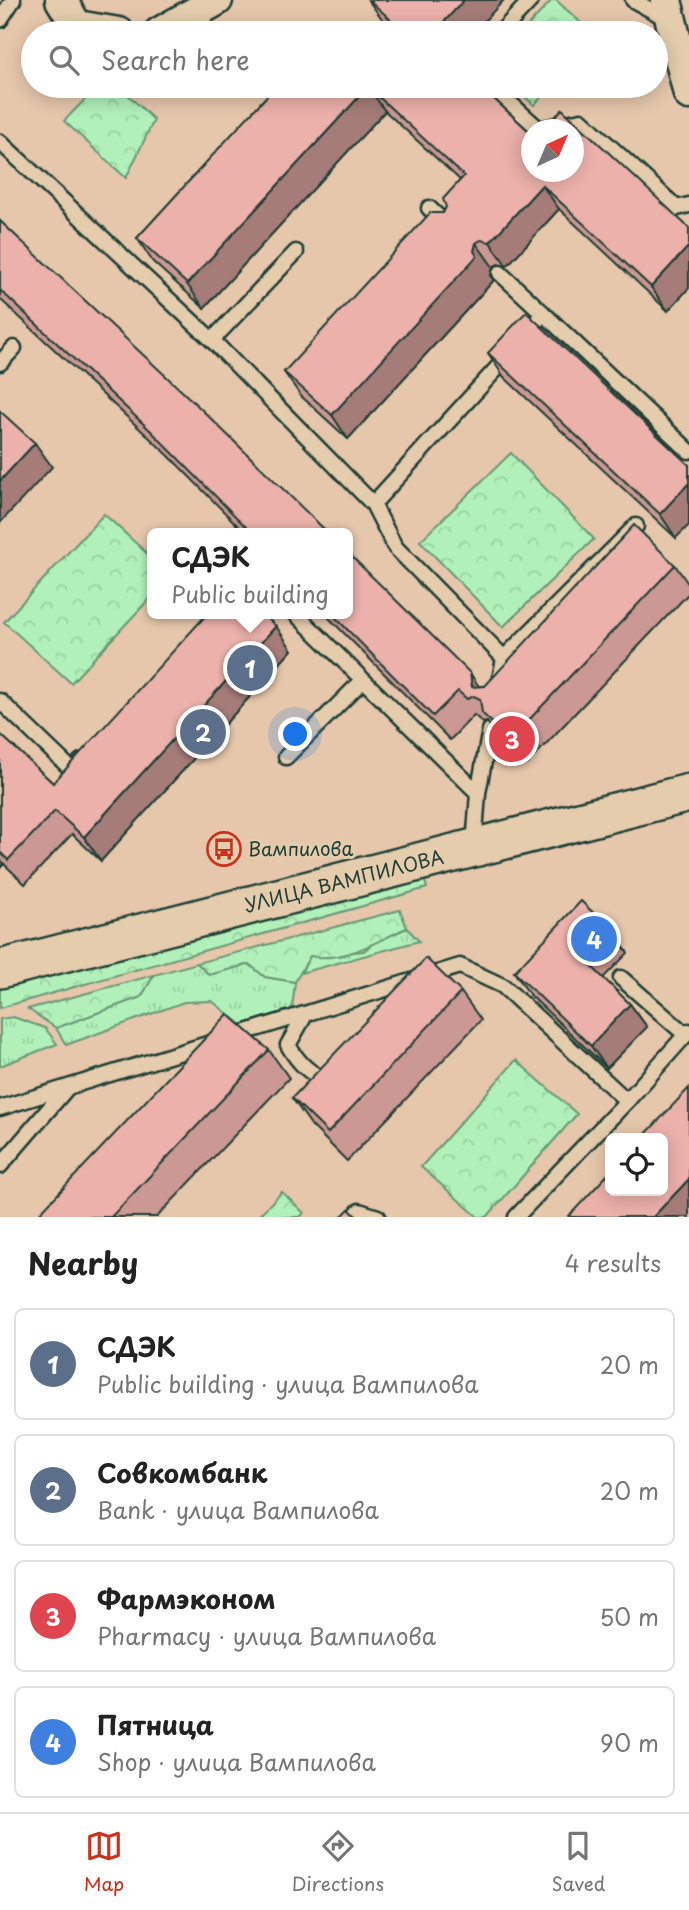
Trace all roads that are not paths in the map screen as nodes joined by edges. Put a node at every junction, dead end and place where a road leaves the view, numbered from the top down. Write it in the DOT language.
graph roads {
  1 [pos="13,0"];
  2 [pos="61,0"];
  3 [pos="217,0"];
  4 [pos="531,0"];
  5 [pos="633,0"];
  6 [pos="668,10"];
  7 [pos="0,20"];
  8 [pos="74,21"];
  9 [pos="180,21"];
  10 [pos="511,21"];
  11 [pos="689,94"];
  12 [pos="504,98"];
  13 [pos="0,142"];
  14 [pos="689,205"];
  15 [pos="429,208"];
  16 [pos="453,230"];
  17 [pos="296,252"];
  18 [pos="500,273"];
  19 [pos="543,313"];
  20 [pos="212,340"];
  21 [pos="14,348"];
  22 [pos="0,363"];
  23 [pos="689,451"];
  24 [pos="373,504"];
  25 [pos="636,526"];
  26 [pos="301,619"];
  27 [pos="504,658"];
  28 [pos="363,680"];
  29 [pos="0,701"];
  30 [pos="495,703"];
  31 [pos="490,730"];
  32 [pos="90,751"];
  33 [pos="286,757"];
  34 [pos="478,793"];
  35 [pos="689,793"];
  36 [pos="473,848"];
  37 [pos="0,969"];
  38 [pos="430,976"];
  39 [pos="621,978"];
  40 [pos="412,995"];
  41 [pos="305,1015"];
  42 [pos="687,1033"];
  43 [pos="231,1037"];
  44 [pos="211,1057"];
  45 [pos="340,1073"];
  46 [pos="68,1087"];
  47 [pos="627,1101"];
  48 [pos="0,1108"];
  49 [pos="0,1166"];
  50 [pos="354,1217"];
  51 [pos="378,1217"];
  52 [pos="516,1217"];
  1 -- 7 [label="lane"];
  2 -- 8 [label="street"];
  3 -- 9 [label="street"];
  4 -- 10 [label="lane"];
  5 -- 6 [label="lane"];
  6 -- 11 [label="street"];
  12 -- 14 [label="lane"];
  13 -- 20 [label="lane"];
  15 -- 16 [label="lane"];
  17 -- 20 [label="lane"];
  18 -- 19 [label="lane"];
  19 -- 23 [label="lane"];
  19 -- 24 [label="lane"];
  20 -- 24 [label="lane"];
  21 -- 22 [label="lane"];
  24 -- 27 [label="lane"];
  25 -- 27 [label="lane"];
  26 -- 28 [label="lane"];
  27 -- 30 [label="lane"];
  28 -- 33 [label="lane"];
  28 -- 34 [label="lane"];
  29 -- 32 [label="lane"];
  31 -- 34 [label="lane"];
  34 -- 36 [label="lane"];
  35 -- 36 [label="street, УЛИЦА ВАМПИЛОВА"];
  36 -- 37 [label="street, УЛИЦА ВАМПИЛОВА"];
  38 -- 40 [label="lane"];
  38 -- 41 [label="lane"];
  38 -- 47 [label="lane"];
  39 -- 42 [label="lane"];
  41 -- 43 [label="lane"];
  41 -- 45 [label="lane"];
  42 -- 47 [label="lane"];
  43 -- 44 [label="lane"];
  43 -- 46 [label="lane"];
  46 -- 48 [label="lane"];
  46 -- 49 [label="lane"];
  47 -- 52 [label="lane"];
  50 -- 51 [label="lane"];
}
